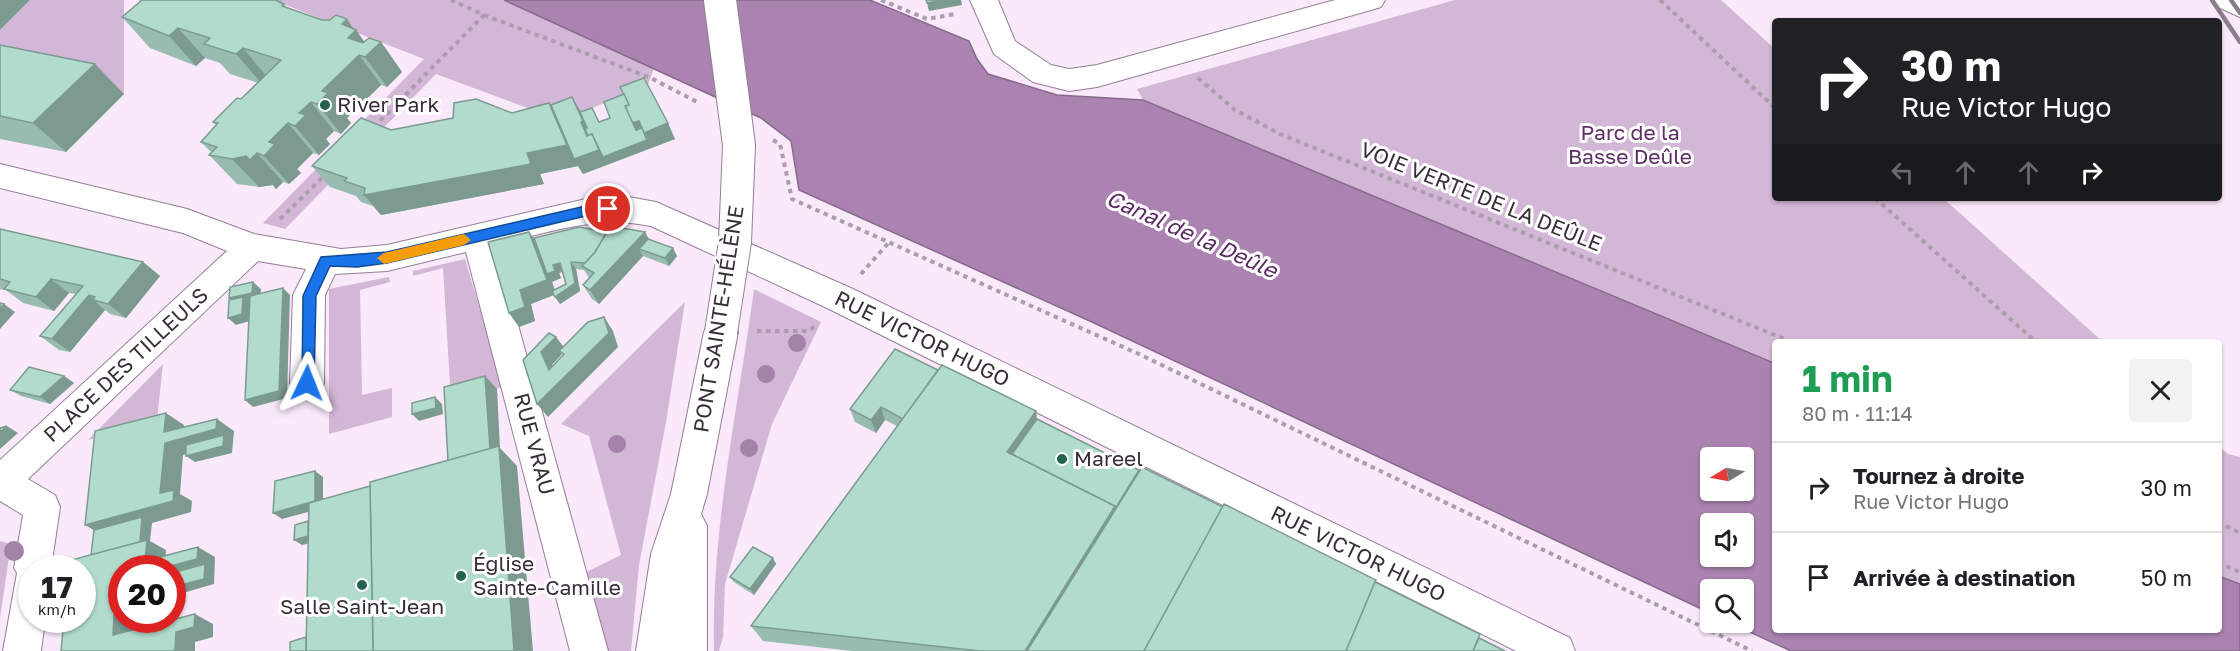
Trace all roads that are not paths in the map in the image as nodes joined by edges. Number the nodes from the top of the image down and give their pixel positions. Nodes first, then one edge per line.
1 (720, 0) edge
2 (1371, 0) edge
3 (2228, 0) edge
4 (986, 5) edge
5 (2240, 7) edge
6 (0, 176) edge
7 (478, 236) junction
8 (252, 247) junction
9 (326, 261) junction
10 (307, 383) dead end
11 (0, 482) edge
12 (689, 494) junction
13 (35, 555) edge
14 (25, 633) edge
15 (22, 651) edge
16 (590, 651) edge
17 (655, 651) edge
18 (688, 651) edge
19 (1556, 651) edge

1 - 12 street, PONT SAINTE-HÉLÈNE, bridge
2 - 4 street
3 - 5 street
6 - 8 street, RUE VICTOR HUGO
7 - 9 street, RUE VICTOR HUGO
7 - 16 street, RUE VRAU
7 - 19 street, RUE VICTOR HUGO
8 - 9 street, RUE VICTOR HUGO
8 - 11 street, PLACE DES TILLEULS
9 - 10 street
11 - 13 street, PLACE DES TILLEULS
12 - 17 street, PONT SAINTE-HÉLÈNE
12 - 18 street, PONT SAINTE-HÉLÈNE
14 - 15 street

